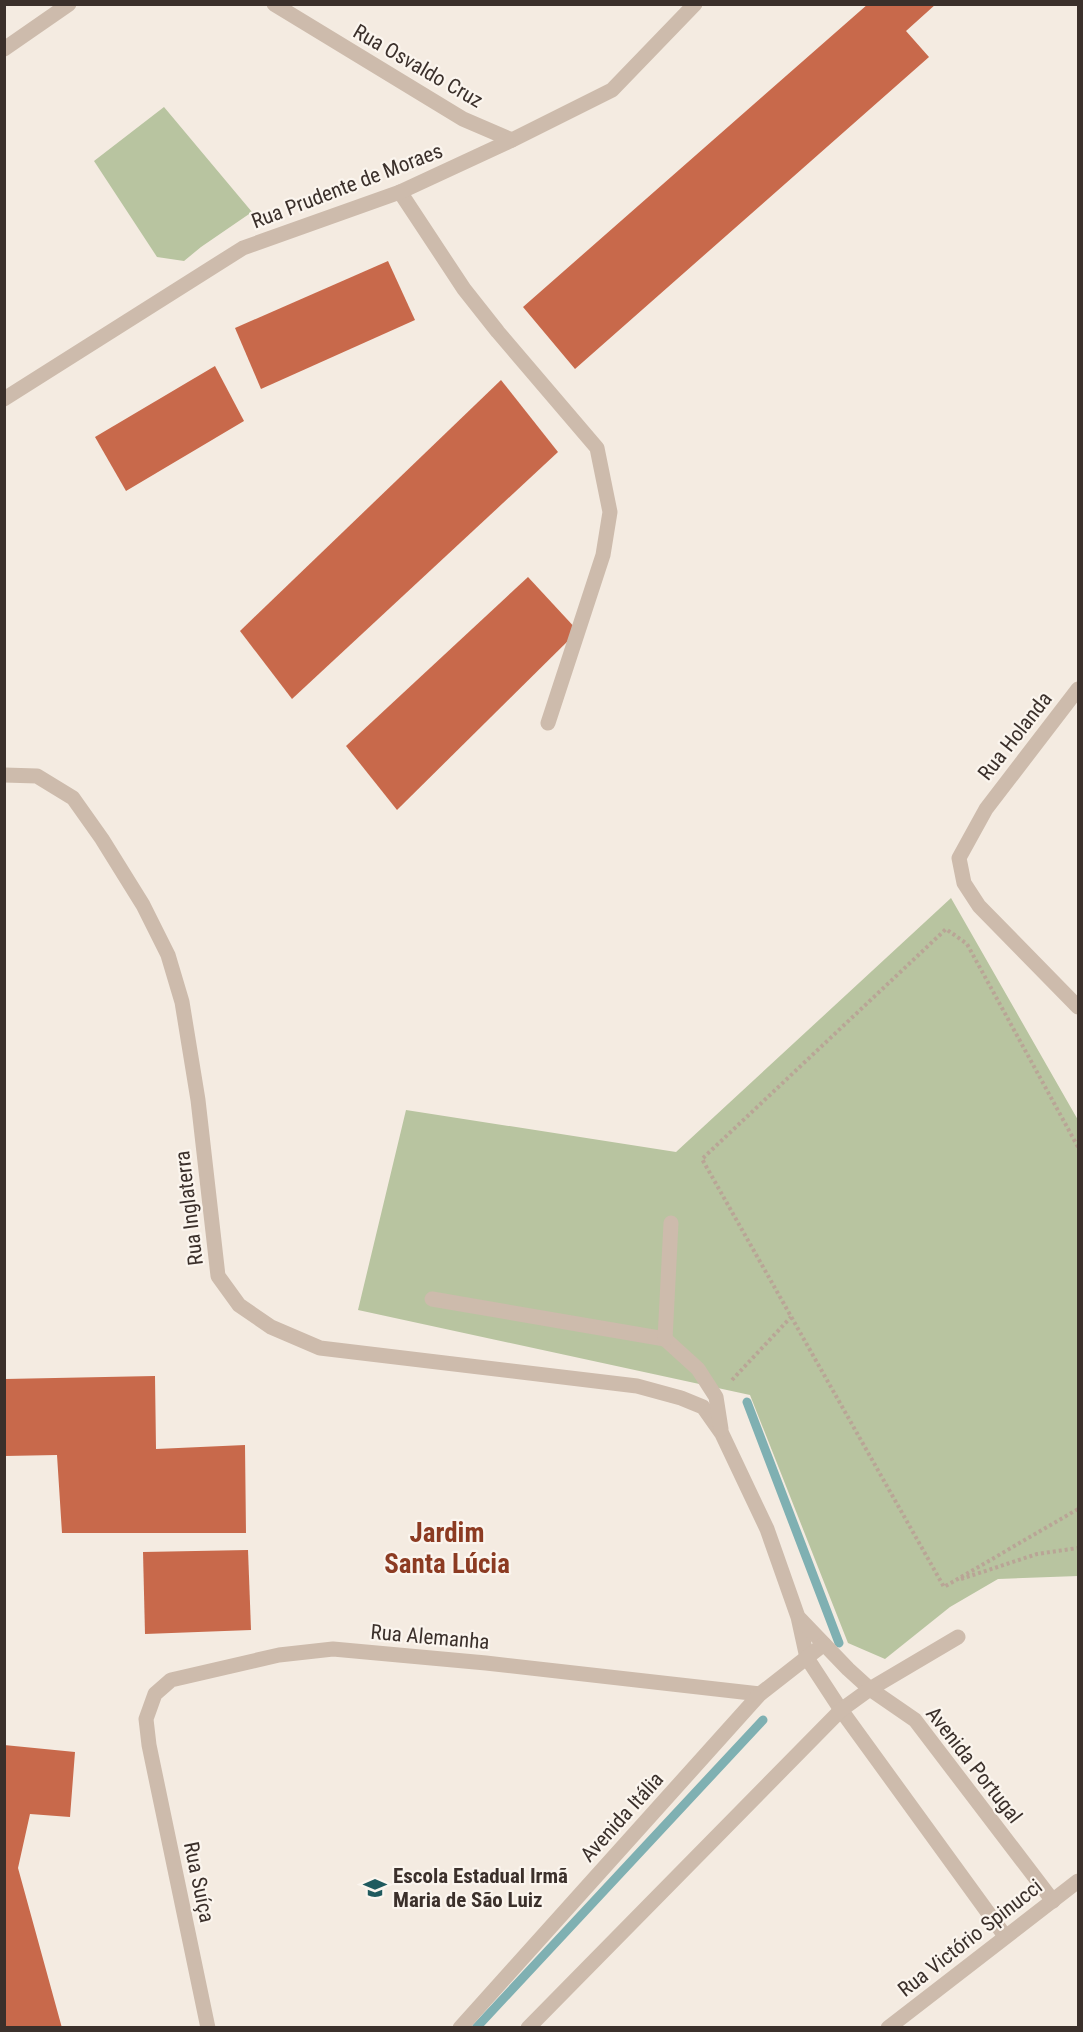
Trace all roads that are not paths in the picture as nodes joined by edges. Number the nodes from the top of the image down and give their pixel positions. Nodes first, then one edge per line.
1 (69, 4) edge
2 (274, 4) edge
3 (695, 4) edge
4 (4, 49) edge
5 (513, 140) junction
6 (400, 192) junction
7 (4, 399) edge
8 (1078, 689) edge
9 (548, 723) dead end
10 (4, 776) edge
11 (1078, 1007) edge
12 (671, 1223) dead end
13 (432, 1299) dead end
14 (665, 1339) junction
15 (722, 1434) junction
16 (798, 1617) junction
17 (958, 1636) dead end
18 (824, 1644) junction
19 (807, 1658) junction
20 (870, 1689) junction
21 (760, 1694) junction
22 (841, 1710) junction
23 (149, 1745) joint
24 (1078, 1881) edge
25 (1053, 1901) junction
26 (1005, 1936) junction
27 (208, 2028) edge
28 (460, 2028) edge
29 (528, 2028) edge
30 (888, 2028) edge

1 - 4 street
2 - 5 street, Rua Osvaldo Cruz
3 - 5 street, Rua Prudente de Moraes
5 - 6 street, Rua Prudente de Moraes
6 - 7 street, Rua Prudente de Moraes
6 - 9 street
8 - 11 street, Rua Holanda
10 - 15 street, Rua Inglaterra
12 - 14 street
13 - 14 street
14 - 15 street
15 - 16 street, Avenida Portugal
16 - 18 street, Avenida Portugal
16 - 19 street, Avenida Portugal
17 - 20 street
18 - 19 street, Avenida Itália
18 - 20 street, Avenida Portugal
19 - 21 street, Avenida Itália
19 - 22 street, Avenida Portugal
20 - 22 street
20 - 25 street, Avenida Portugal
21 - 23 street, Rua Alemanha
21 - 28 street, Avenida Itália
22 - 26 street, Avenida Portugal
22 - 29 street
23 - 27 street, Rua Suíça
24 - 25 street, Rua Victório Spinucci
25 - 26 street, Rua Victório Spinucci
26 - 30 street, Rua Victório Spinucci

